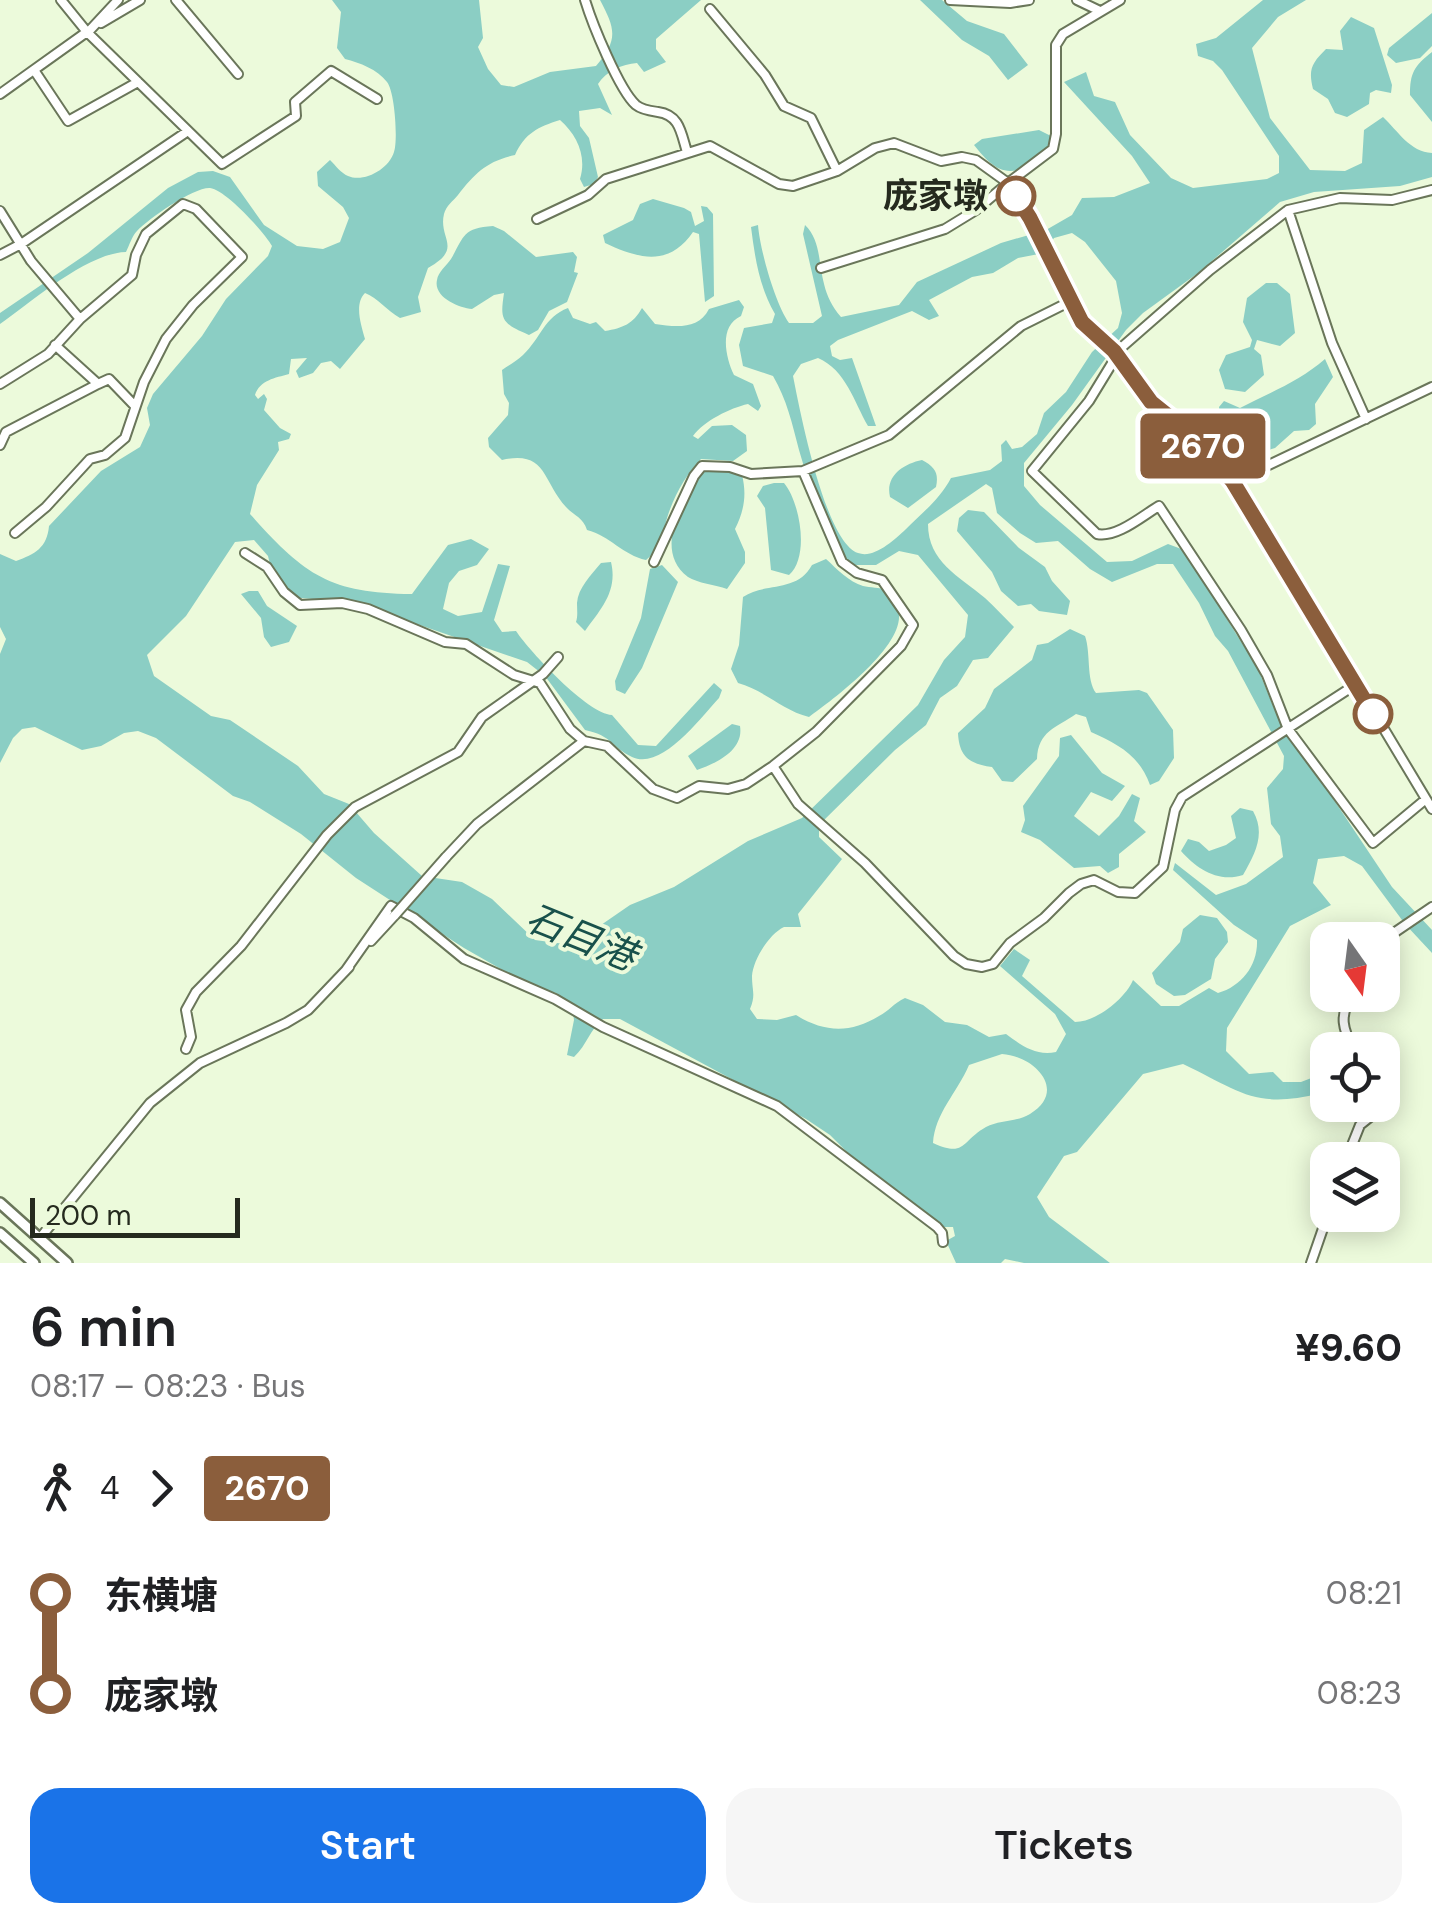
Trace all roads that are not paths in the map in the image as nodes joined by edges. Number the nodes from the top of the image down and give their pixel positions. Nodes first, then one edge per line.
1 (61, 0) edge
2 (118, 0) edge
3 (140, 0) edge
4 (176, 0) edge
5 (585, 0) edge
6 (950, 0) edge
7 (1029, 0) edge
8 (1077, 0) edge
9 (1120, 0) edge
10 (710, 10) dead end
11 (1100, 11) junction
12 (89, 31) junction
13 (34, 70) junction
14 (238, 74) dead end
15 (138, 82) junction
16 (0, 94) edge
17 (377, 98) dead end
18 (188, 131) junction
19 (687, 152) junction
20 (837, 171) junction
21 (1008, 183) junction
22 (1432, 190) edge
23 (1288, 210) junction
24 (0, 211) edge
25 (537, 219) dead end
26 (21, 244) junction
27 (0, 254) edge
28 (821, 268) dead end
29 (1071, 300) junction
30 (80, 319) junction
31 (56, 346) junction
32 (1116, 354) junction
33 (0, 384) edge
34 (98, 384) junction
35 (1432, 387) edge
36 (134, 405) junction
37 (1366, 419) junction
38 (0, 446) edge
39 (803, 471) junction
40 (1233, 482) junction
41 (14, 533) dead end
42 (245, 553) dead end
43 (654, 562) dead end
44 (558, 657) dead end
45 (534, 681) junction
46 (1355, 685) junction
47 (1288, 729) junction
48 (584, 742) junction
49 (773, 766) junction
50 (1426, 799) junction
51 (1432, 809) edge
52 (1432, 906) edge
53 (1400, 929) edge
54 (346, 970) junction
55 (186, 1048) dead end
56 (0, 1203) edge
57 (1322, 1232) edge
58 (0, 1233) edge
59 (40, 1238) junction
60 (943, 1242) dead end
61 (34, 1263) edge
62 (68, 1263) edge
63 (1311, 1263) edge

1 - 12 street
2 - 12 street
3 - 12 street
4 - 14 street
5 - 19 street
6 - 7 street
8 - 11 street
9 - 11 street
10 - 20 street
11 - 21 street
12 - 13 street
12 - 15 street
13 - 15 street
13 - 16 street
15 - 18 street
17 - 18 street
18 - 26 street
19 - 20 street
19 - 25 street
20 - 21 street
21 - 28 street
21 - 29 street
22 - 23 street
23 - 32 street
23 - 37 street
24 - 26 street
26 - 27 street
26 - 30 street
29 - 32 street
29 - 39 street
30 - 31 street
30 - 36 street
31 - 33 street
31 - 34 street
32 - 40 street
32 - 47 street
34 - 36 street
34 - 38 street
35 - 37 street
36 - 41 street
37 - 40 street
39 - 43 street
39 - 49 street
40 - 46 street
42 - 45 street
44 - 45 street
45 - 48 street
45 - 55 street
46 - 47 street
46 - 50 street
47 - 49 street
47 - 50 street
48 - 49 street
48 - 54 street, bridge
50 - 51 street
52 - 53 street
54 - 59 street
54 - 60 street
56 - 59 main road
57 - 63 street
58 - 61 main road
59 - 62 main road

